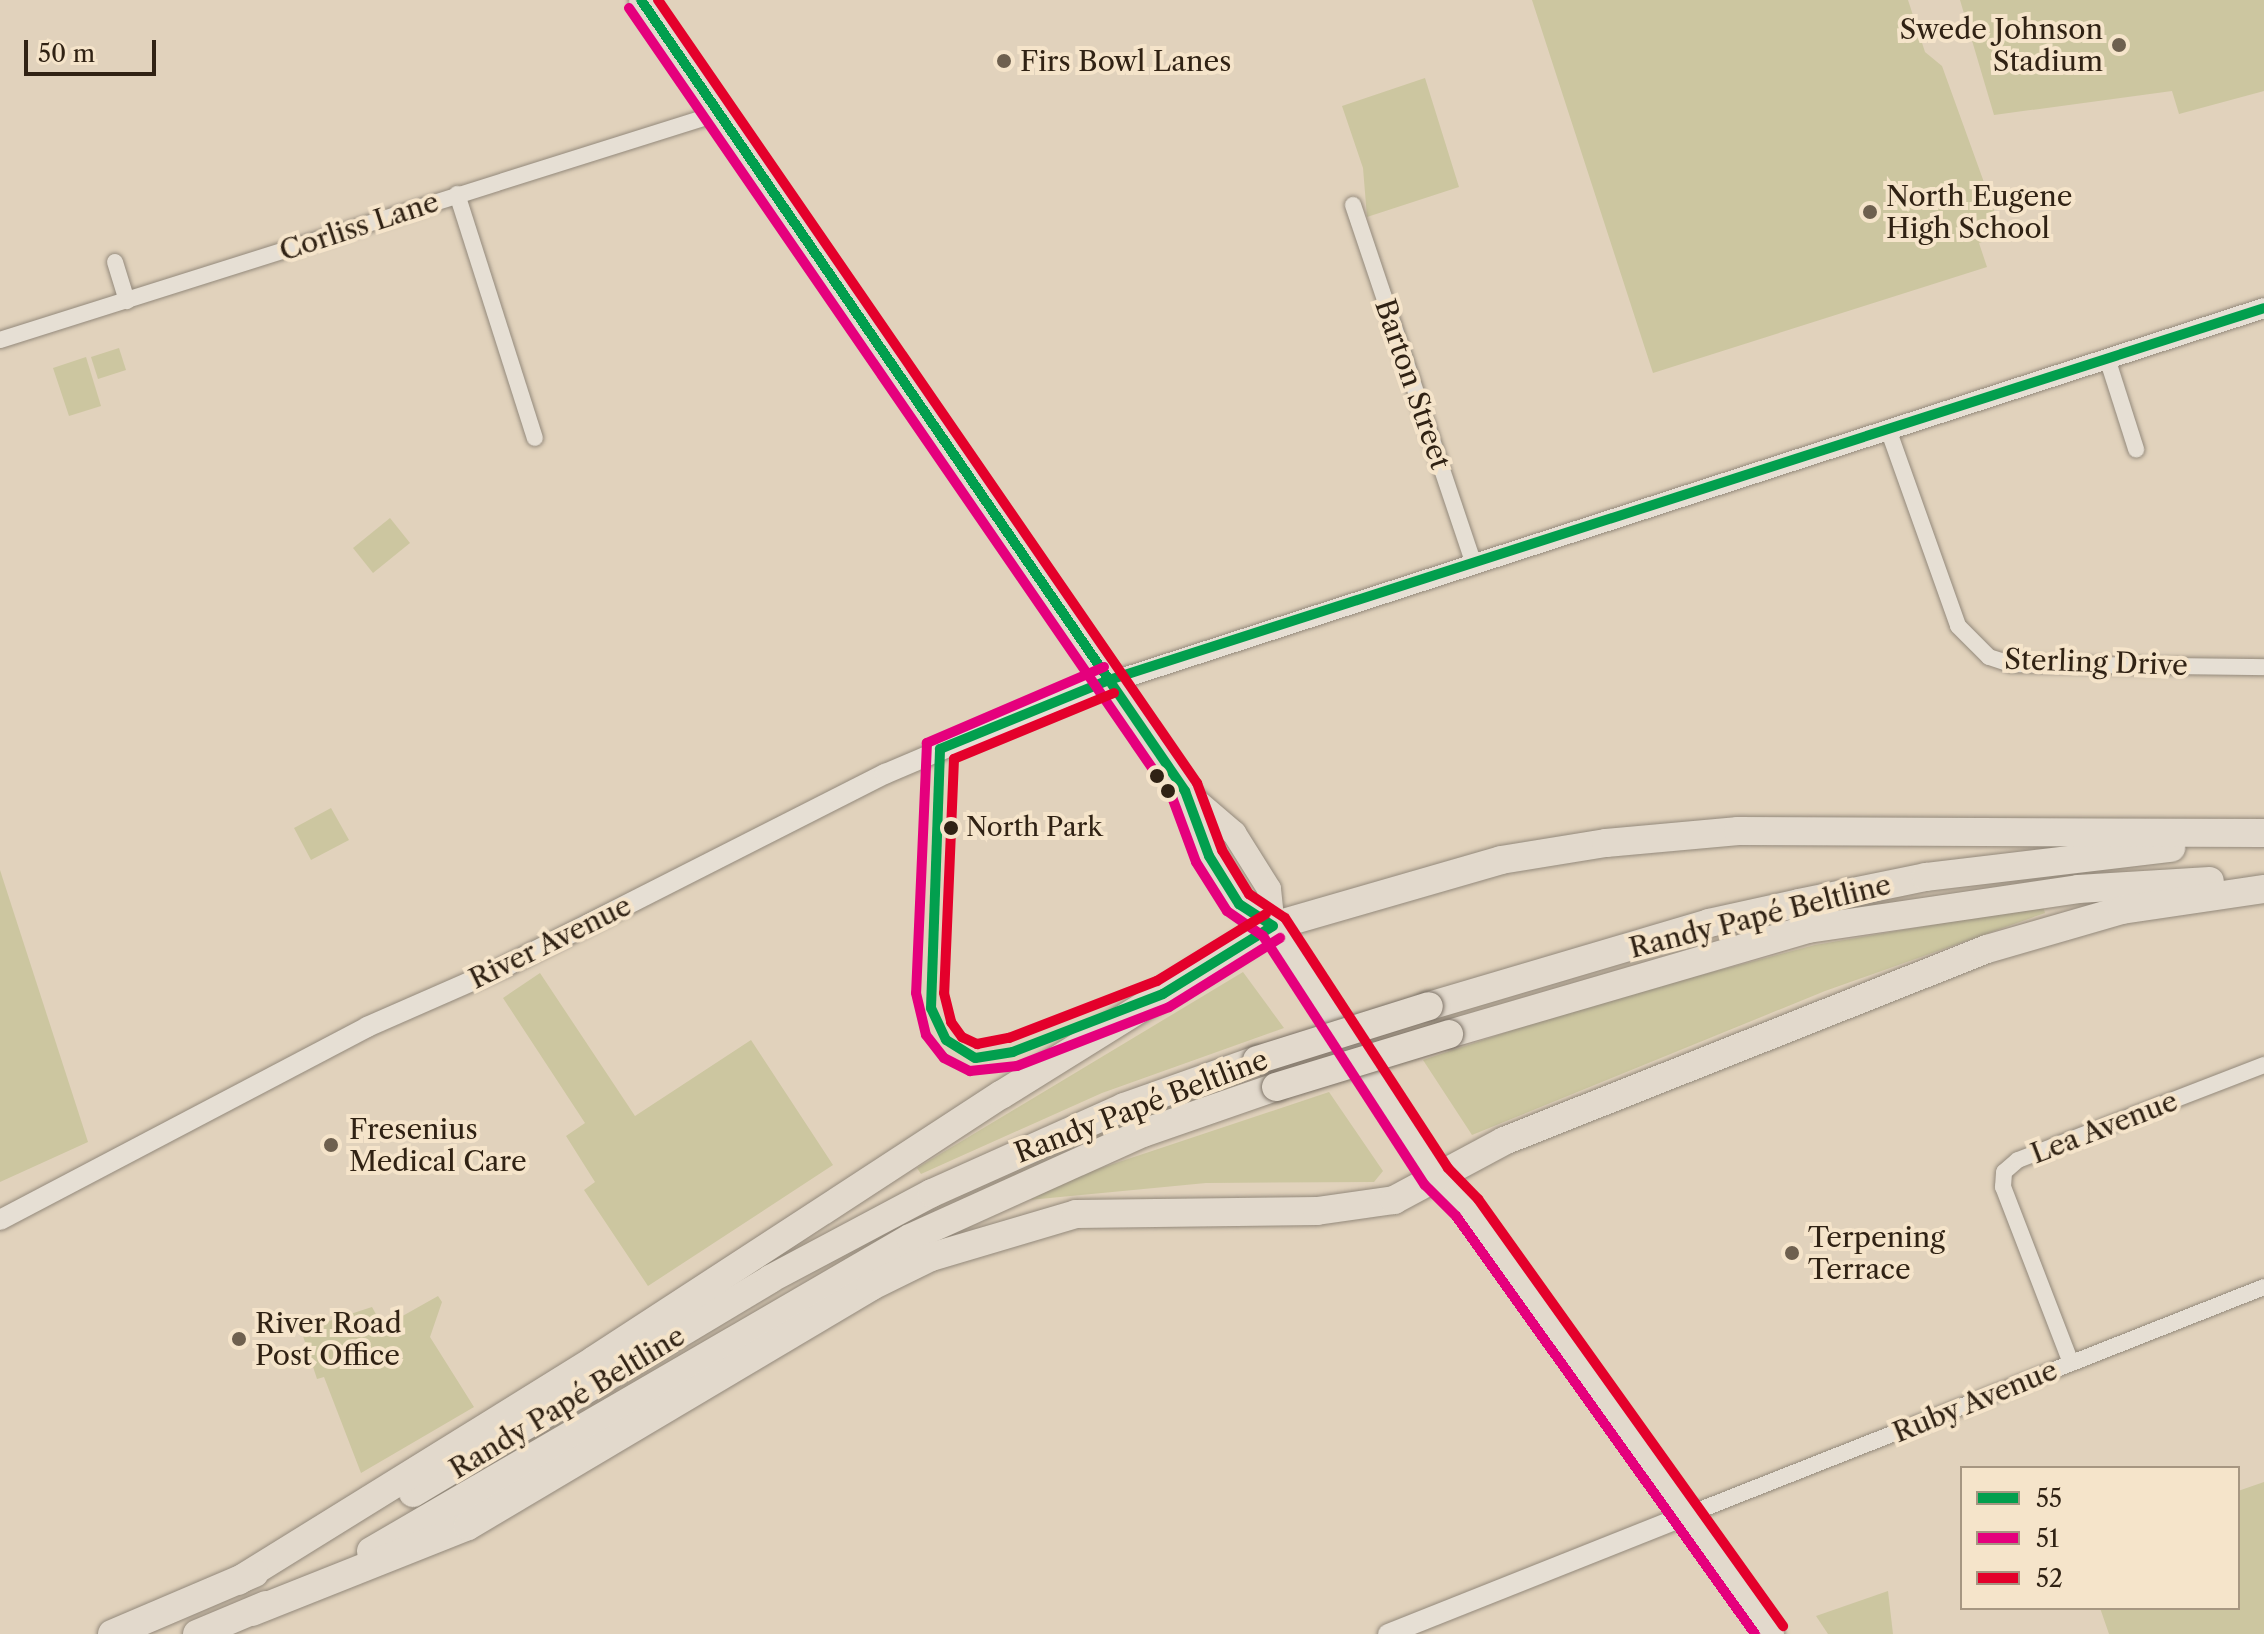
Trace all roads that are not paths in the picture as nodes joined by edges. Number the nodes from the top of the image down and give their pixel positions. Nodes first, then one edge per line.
1 (641, 0) edge
2 (719, 113) junction
3 (457, 194) junction
4 (1353, 205) dead end
5 (115, 262) dead end
6 (127, 301) junction
7 (2264, 308) edge
8 (0, 340) edge
9 (2107, 358) junction
10 (1888, 429) junction
11 (535, 438) dead end
12 (2136, 449) dead end
13 (1474, 564) junction
14 (2264, 667) edge
15 (1109, 680) junction
16 (1185, 791) junction
17 (2264, 833) edge
18 (2264, 841) edge
19 (2264, 877) edge
20 (2264, 889) edge
21 (1273, 926) junction
22 (2264, 1065) edge
23 (1437, 1177) junction
24 (0, 1220) edge
25 (2264, 1287) edge
26 (2071, 1363) junction
27 (1687, 1515) junction
28 (238, 1581) junction
29 (252, 1612) junction
30 (112, 1634) edge
31 (197, 1634) edge
32 (1388, 1634) edge
33 (1772, 1634) edge

1 - 2 main road
2 - 3 street, Corliss Lane
2 - 15 main road
3 - 6 street, Corliss Lane
3 - 11 street
4 - 13 street, Barton Street
5 - 6 street
6 - 8 street, Corliss Lane
7 - 9 street, River Avenue
9 - 10 street, River Avenue
9 - 12 street
10 - 13 street, River Avenue
10 - 14 street, Sterling Drive
13 - 15 street, River Avenue
15 - 16 main road
15 - 24 street, River Avenue
16 - 21 main road
16 - 21 main road
17 - 21 highway
18 - 28 highway, Randy Papé Beltline, bridge
19 - 29 highway, Randy Papé Beltline, bridge
20 - 23 highway
21 - 23 main road
21 - 28 highway
22 - 26 street, Lea Avenue
23 - 27 main road
23 - 29 highway
25 - 26 street, Ruby Avenue
26 - 27 street, Ruby Avenue
27 - 32 street
27 - 33 main road
28 - 30 highway, Randy Papé Beltline
29 - 31 highway, Randy Papé Beltline

